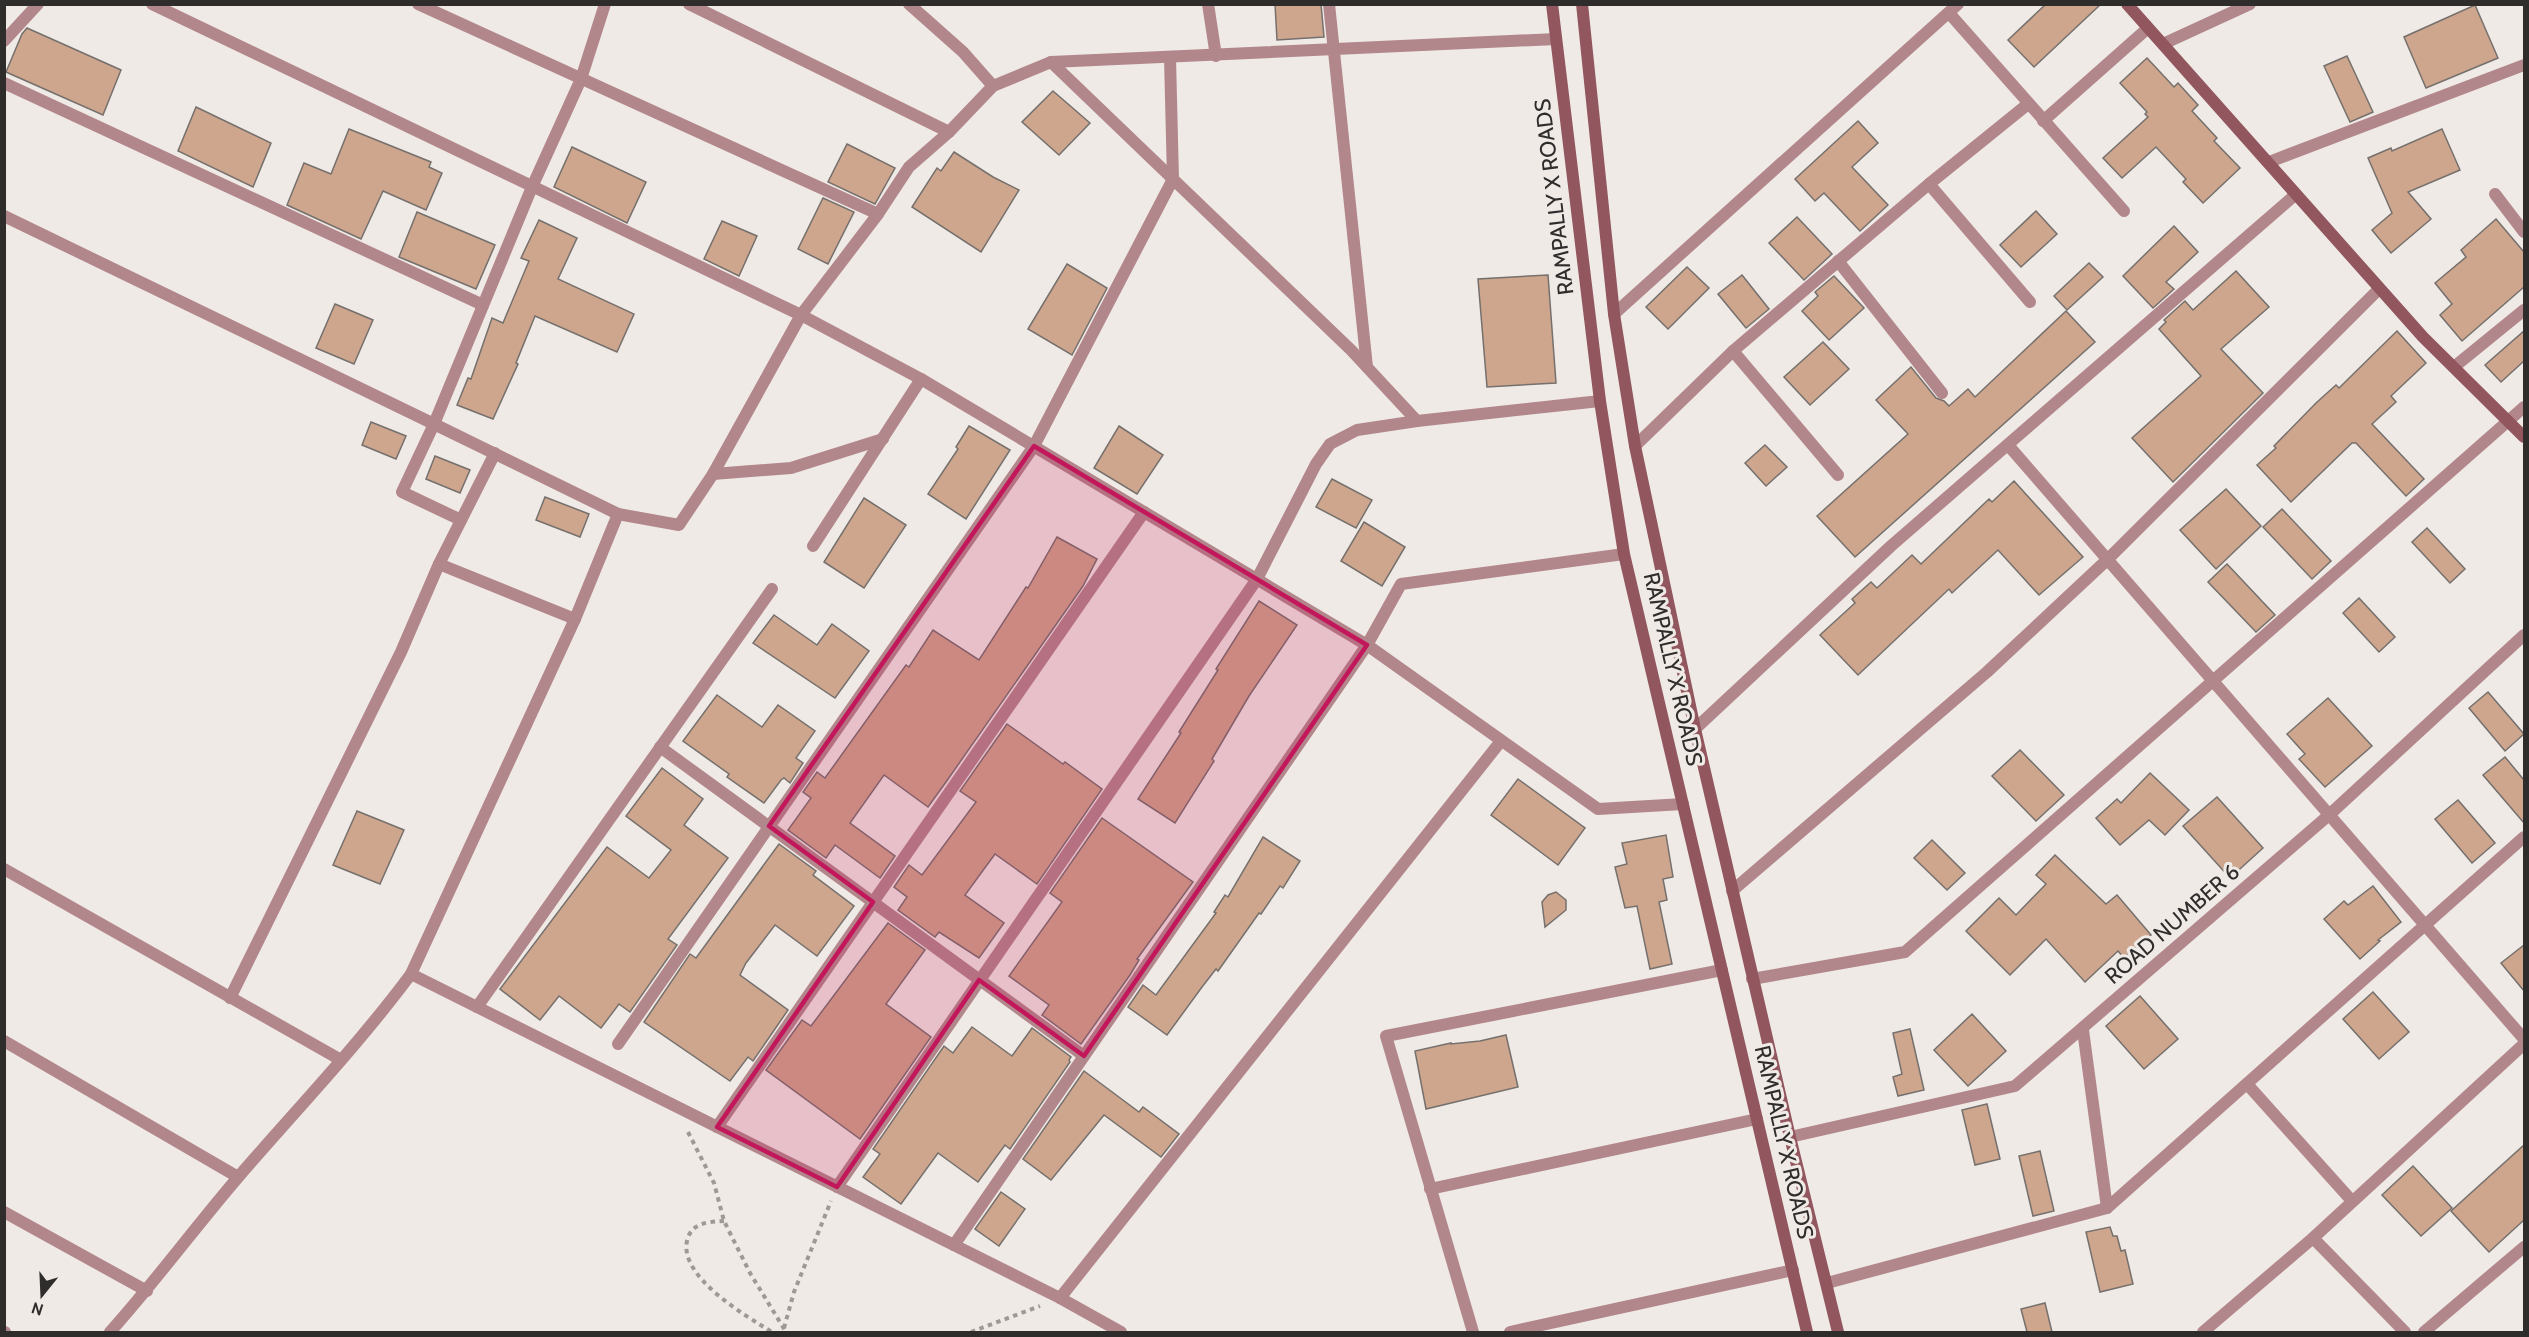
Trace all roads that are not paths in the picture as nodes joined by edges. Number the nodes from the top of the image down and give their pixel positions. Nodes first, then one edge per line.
1 (38, 4) edge
2 (152, 4) edge
3 (418, 4) edge
4 (605, 4) edge
5 (689, 4) edge
6 (909, 4) edge
7 (1208, 4) edge
8 (1329, 4) edge
9 (1552, 4) edge
10 (1582, 4) edge
11 (2127, 4) edge
12 (2250, 4) edge
13 (1953, 9) edge
14 (2148, 28) junction
15 (1556, 39) junction
16 (4, 40) edge
17 (2163, 44) junction
18 (1336, 51) junction
19 (1216, 56) junction
20 (1170, 58) junction
21 (1051, 62) junction
22 (2524, 65) edge
23 (581, 79) junction
24 (4, 83) edge
25 (993, 86) junction
26 (2028, 104) junction
27 (2043, 121) junction
28 (949, 132) junction
29 (2269, 162) junction
30 (1173, 179) junction
31 (1929, 184) junction
32 (532, 187) junction
33 (2295, 195) junction
34 (2495, 195) dead end
35 (2124, 211) dead end
36 (878, 214) junction
37 (4, 216) edge
38 (2524, 232) edge
39 (1838, 261) junction
40 (2379, 289) junction
41 (2030, 302) dead end
42 (483, 306) junction
43 (2524, 310) edge
44 (1614, 314) junction
45 (801, 315) junction
46 (1733, 351) junction
47 (1366, 367) junction
48 (2454, 367) junction
49 (921, 379) junction
50 (1942, 393) dead end
51 (1600, 401) junction
52 (2524, 407) edge
53 (2508, 420) junction
54 (1417, 421) junction
55 (434, 424) junction
56 (2524, 437) edge
57 (882, 439) junction
58 (2008, 445) junction
59 (1034, 446) junction
60 (1635, 446) junction
61 (495, 453) junction
62 (713, 474) junction
63 (1838, 475) dead end
64 (1144, 512) junction
65 (618, 514) junction
66 (461, 520) junction
67 (813, 546) dead end
68 (1624, 554) junction
69 (2108, 559) junction
70 (439, 564) junction
71 (1257, 579) junction
72 (772, 589) dead end
73 (575, 619) junction
74 (2524, 635) edge
75 (1367, 645) junction
76 (2214, 680) junction
77 (1695, 729) junction
78 (1501, 741) junction
79 (660, 747) junction
80 (1683, 804) junction
81 (2329, 815) junction
82 (769, 826) junction
83 (2524, 837) edge
84 (4, 869) edge
85 (1732, 891) junction
86 (873, 902) junction
87 (2426, 925) junction
88 (1722, 970) junction
89 (411, 974) junction
90 (1752, 979) junction
91 (979, 980) junction
92 (230, 998) junction
93 (477, 1007) junction
94 (2083, 1030) junction
95 (2524, 1039) edge
96 (4, 1041) edge
97 (618, 1044) dead end
98 (2524, 1044) edge
99 (1083, 1056) junction
100 (341, 1060) junction
101 (2247, 1084) junction
102 (1757, 1119) junction
103 (717, 1127) junction
104 (1790, 1137) junction
105 (238, 1177) junction
106 (837, 1187) junction
107 (1430, 1189) junction
108 (2352, 1201) junction
109 (2107, 1208) junction
110 (4, 1212) edge
111 (2313, 1238) junction
112 (954, 1245) junction
113 (2524, 1247) edge
114 (1792, 1270) junction
115 (1827, 1283) junction
116 (147, 1291) junction
117 (1060, 1299) junction
118 (110, 1332) edge
119 (1121, 1332) edge
120 (1473, 1332) edge
121 (1510, 1332) edge
122 (1807, 1332) edge
123 (1838, 1332) edge
124 (2203, 1332) edge
125 (2405, 1332) edge
126 (2424, 1332) edge

1 - 16 street
2 - 32 street
3 - 23 street
4 - 23 street
5 - 28 street
6 - 25 street
7 - 19 street
8 - 18 street
9 - 15 main road, RAMPALLY X ROADS
10 - 44 main road
11 - 14 main road
12 - 17 street
13 - 26 street
13 - 44 street
14 - 17 main road
14 - 27 street
15 - 18 street
15 - 51 main road, RAMPALLY X ROADS
17 - 29 main road
18 - 19 street
18 - 47 street
19 - 20 street
20 - 21 street
20 - 30 street
21 - 25 street
21 - 30 street
22 - 29 street
23 - 32 street
23 - 36 street
24 - 42 street
25 - 28 street
26 - 27 street
26 - 31 street
27 - 35 street
28 - 36 street
29 - 33 main road
30 - 47 street
30 - 59 street
31 - 39 street
31 - 41 street
32 - 42 street
32 - 45 street
33 - 40 main road
33 - 58 street
34 - 38 street
36 - 45 street
37 - 55 street
39 - 46 street
39 - 50 street
40 - 48 main road
40 - 69 street
42 - 55 street
43 - 48 street
44 - 60 main road
45 - 49 street
45 - 62 street
46 - 60 street
46 - 63 street
47 - 54 street
48 - 53 main road
49 - 57 street
49 - 59 street
51 - 54 street
51 - 68 main road, RAMPALLY X ROADS
52 - 53 street
53 - 56 main road
53 - 76 street
54 - 71 street
55 - 61 street
55 - 66 street
57 - 62 street
57 - 67 street
58 - 69 street
58 - 77 street
59 - 64 street
59 - 82 street
60 - 77 main road
61 - 65 street
61 - 66 street
62 - 65 street
64 - 71 street
64 - 86 street
65 - 73 street
66 - 70 street
68 - 75 street
68 - 80 main road, RAMPALLY X ROADS
69 - 76 street
69 - 85 street
70 - 73 street
70 - 92 street
71 - 75 street
71 - 91 street
72 - 79 street
73 - 89 street
74 - 81 street, ROAD NUMBER 6
75 - 78 street
75 - 99 street
76 - 81 street
76 - 90 street
77 - 85 main road
78 - 80 street
78 - 117 street
79 - 82 street
79 - 93 street
80 - 88 main road, RAMPALLY X ROADS
81 - 87 street
81 - 94 street, ROAD NUMBER 6
82 - 86 street
82 - 97 street
83 - 87 street
84 - 92 street
85 - 90 main road
86 - 91 street
86 - 103 street
87 - 95 street
87 - 101 street
88 - 102 main road, RAMPALLY X ROADS
88 - 107 street
89 - 93 street
89 - 100 street
90 - 104 main road
91 - 99 street
91 - 106 street
92 - 100 street
93 - 103 street
94 - 104 street, ROAD NUMBER 6
94 - 109 street
96 - 105 street
98 - 108 street
99 - 112 street
100 - 105 street
101 - 108 street
101 - 109 street
102 - 107 street
102 - 114 main road, RAMPALLY X ROADS
103 - 106 street
104 - 115 main road
105 - 116 street
106 - 112 street
107 - 120 street
108 - 111 street
109 - 115 street
110 - 116 street
111 - 124 street
111 - 125 street
112 - 117 street
113 - 126 street
114 - 121 street
114 - 122 main road, RAMPALLY X ROADS
115 - 123 main road
116 - 118 street
117 - 119 street

